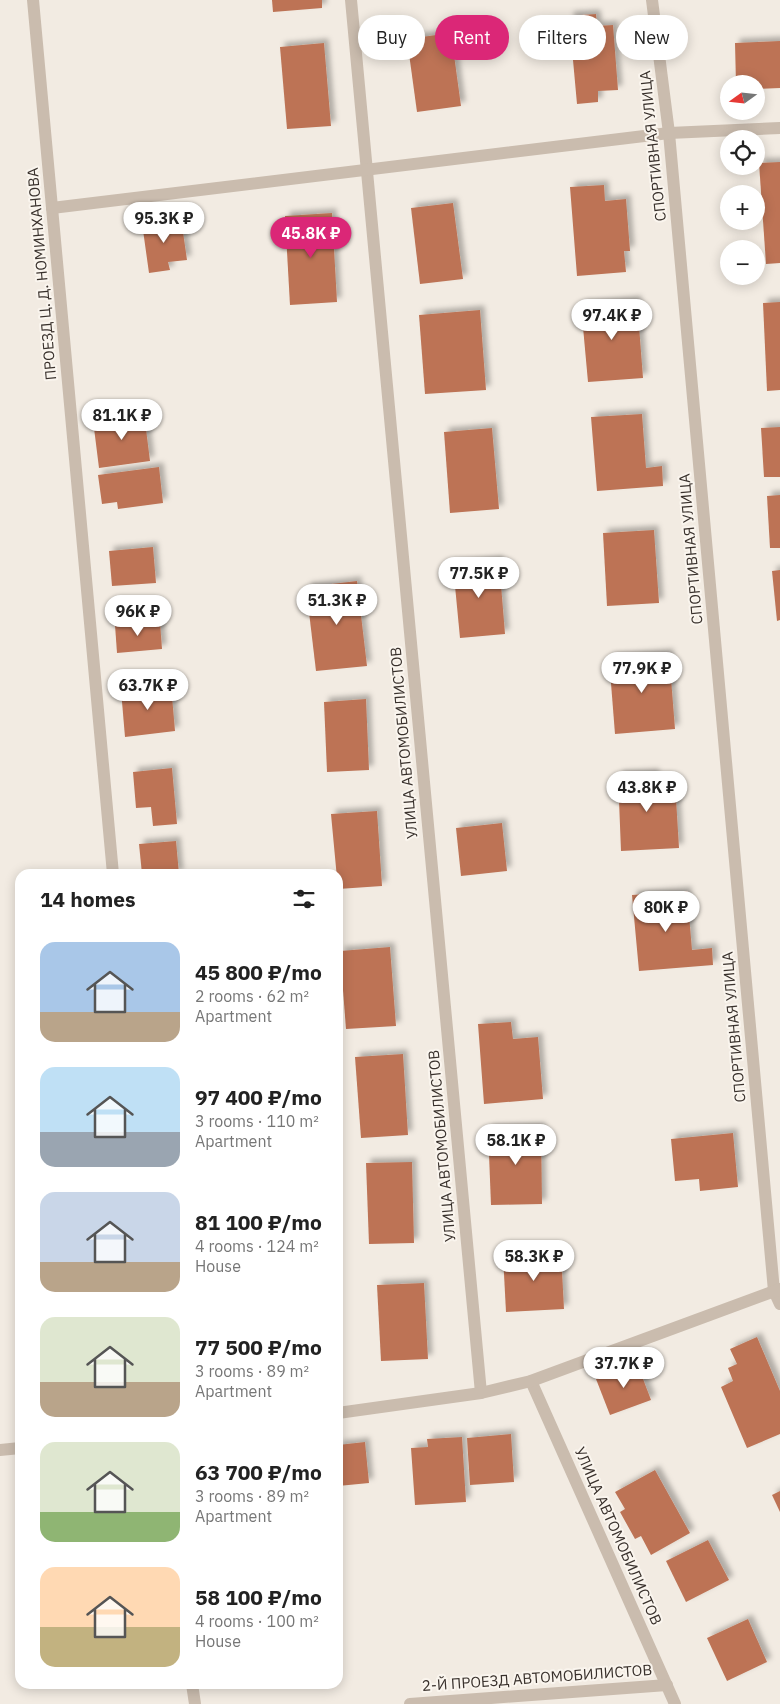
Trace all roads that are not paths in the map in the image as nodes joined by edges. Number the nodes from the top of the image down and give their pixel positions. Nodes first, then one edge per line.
1 (33, 0) edge
2 (351, 0) edge
3 (652, 0) edge
4 (780, 128) edge
5 (669, 133) junction
6 (367, 171) junction
7 (52, 208) junction
8 (113, 869) edge
9 (777, 1290) edge
10 (780, 1304) edge
11 (531, 1381) junction
12 (481, 1393) junction
13 (343, 1412) edge
14 (15, 1448) edge
15 (0, 1450) edge
16 (667, 1685) junction
17 (193, 1689) edge
18 (195, 1704) edge
19 (410, 1704) edge
20 (675, 1704) edge

1 - 7 street, ПРОЕЗД Ц. Д. НОМИНХАНОВА
2 - 6 street, УЛИЦА АВТОМОБИЛИСТОВ
3 - 5 street, СПОРТИВНАЯ УЛИЦА
4 - 5 street
5 - 6 street
5 - 9 street, СПОРТИВНАЯ УЛИЦА
6 - 7 street
6 - 12 street, УЛИЦА АВТОМОБИЛИСТОВ
7 - 8 street, ПРОЕЗД Ц. Д. НОМИНХАНОВА
9 - 10 street, СПОРТИВНАЯ УЛИЦА
9 - 11 street
11 - 12 street
11 - 16 street, УЛИЦА АВТОМОБИЛИСТОВ
12 - 13 street
14 - 15 street
16 - 19 street, 2-Й ПРОЕЗД АВТОМОБИЛИСТОВ
16 - 20 street, УЛИЦА АВТОМОБИЛИСТОВ
17 - 18 street

